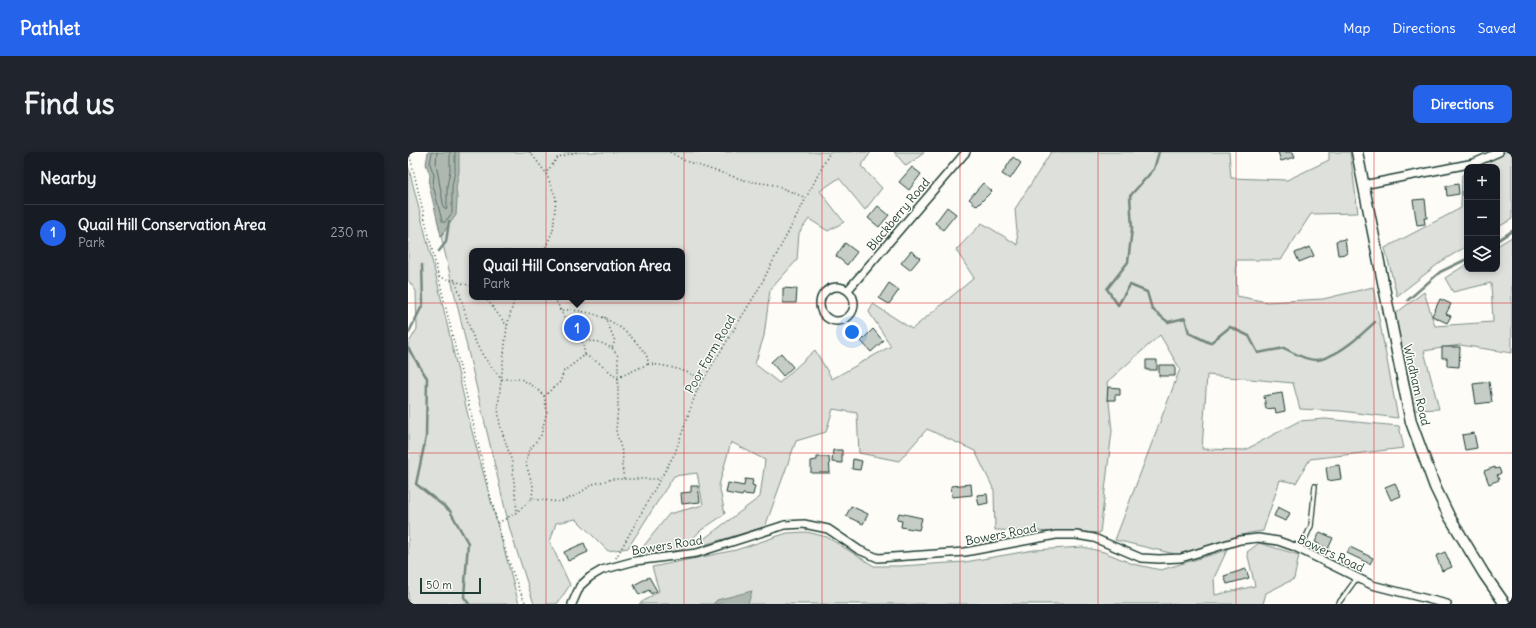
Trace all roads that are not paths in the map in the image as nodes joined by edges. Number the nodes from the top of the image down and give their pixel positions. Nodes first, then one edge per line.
1 (966, 152) edge
2 (1357, 152) edge
3 (1499, 152) edge
4 (1363, 185) junction
5 (848, 290) junction
6 (1315, 486) dead end
7 (1300, 550) junction
8 (1357, 578) junction
9 (572, 604) edge
10 (1338, 604) edge
11 (1447, 604) edge
12 (1505, 604) edge

1 - 5 street, Blackberry Road
2 - 4 street, Windham Road
3 - 4 street
4 - 12 street, Windham Road
5 - 5 street
6 - 7 lane
7 - 8 street, Bowers Road
7 - 9 street, Bowers Road
8 - 10 lane
8 - 11 street, Bowers Road

